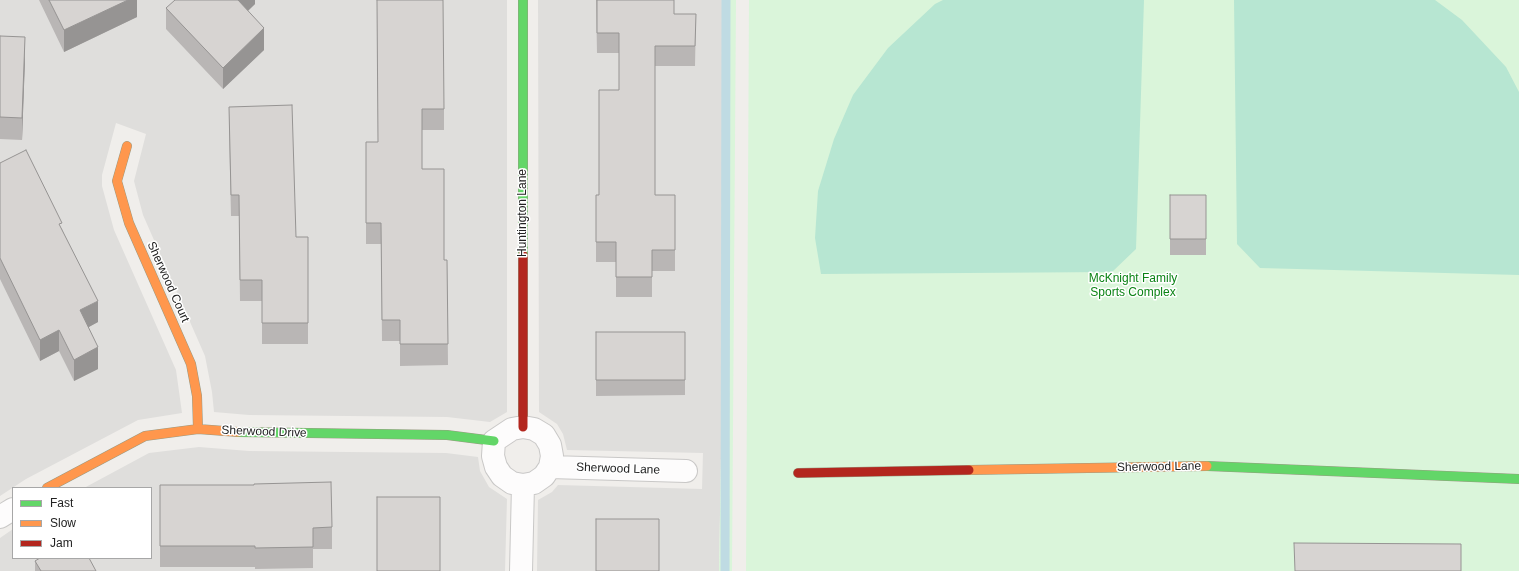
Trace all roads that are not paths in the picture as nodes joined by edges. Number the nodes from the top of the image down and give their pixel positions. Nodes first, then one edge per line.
1 (523, 0) edge
2 (127, 146) dead end
3 (523, 427) junction
4 (198, 429) junction
5 (494, 441) junction
6 (550, 467) junction
7 (686, 471) dead end
8 (798, 473) dead end
9 (1519, 479) edge
10 (523, 485) junction
11 (49, 487) edge
12 (12, 510) edge
13 (0, 517) edge
14 (521, 571) edge

1 - 3 street, Huntington Lane
2 - 4 street, Sherwood Court
3 - 5 street
3 - 6 street
4 - 5 street, Sherwood Drive
4 - 11 street, Sherwood Drive
5 - 10 street
6 - 7 street, Sherwood Lane
6 - 10 street
8 - 9 street, Sherwood Lane
10 - 14 street
12 - 13 street

